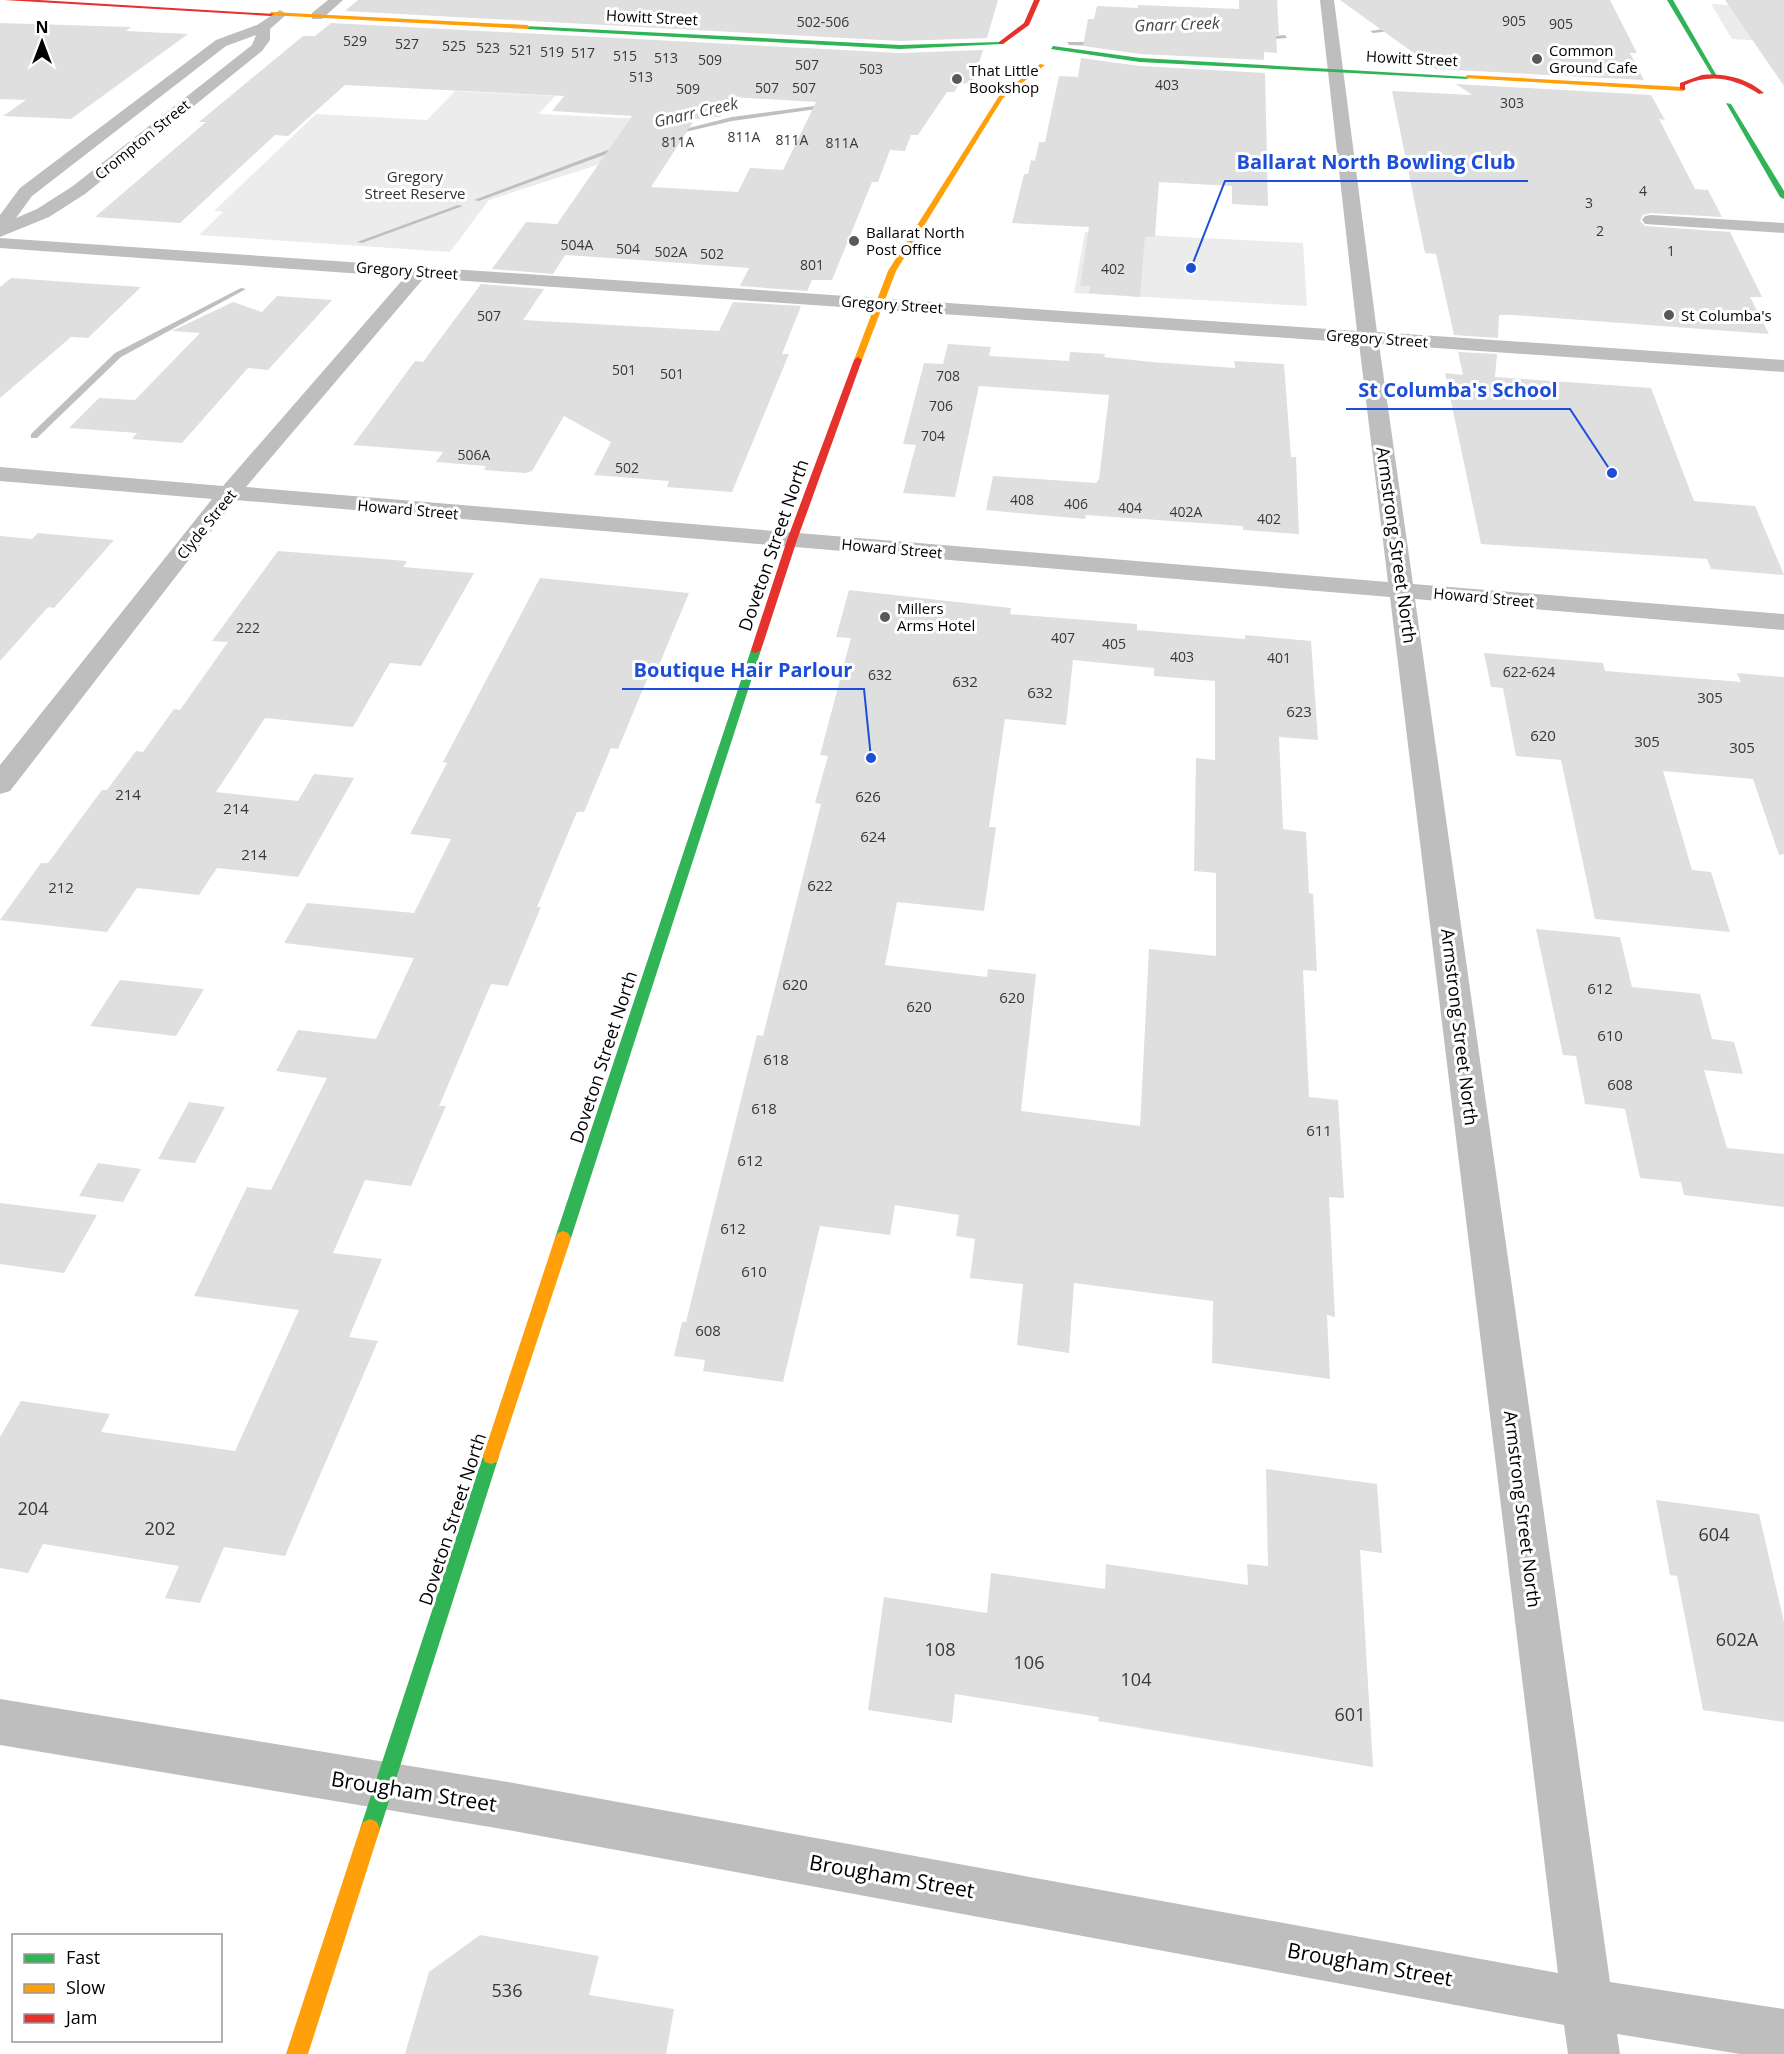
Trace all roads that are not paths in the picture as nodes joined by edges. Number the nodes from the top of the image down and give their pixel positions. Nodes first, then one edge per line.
1 (6, 0) edge
2 (336, 0) edge
3 (1037, 0) edge
4 (1327, 0) edge
5 (1670, 0) edge
6 (70, 2) edge
7 (280, 14) junction
8 (317, 16) junction
9 (1033, 16) junction
10 (263, 27) junction
11 (1026, 41) dead end
12 (1046, 42) junction
13 (1000, 43) junction
14 (900, 46) junction
15 (1140, 60) junction
16 (1044, 65) junction
17 (1016, 66) dead end
18 (1336, 70) junction
19 (1716, 77) junction
20 (1002, 81) dead end
21 (1001, 97) junction
22 (1713, 102) dead end
23 (1739, 104) junction
24 (1784, 197) edge
25 (1651, 220) dead end
26 (1784, 228) edge
27 (0, 232) edge
28 (0, 243) edge
29 (420, 271) junction
30 (879, 303) junction
31 (1368, 338) junction
32 (1784, 366) edge
33 (0, 474) edge
34 (228, 494) junction
35 (792, 540) junction
36 (1403, 591) junction
37 (1784, 622) edge
38 (0, 784) edge
39 (0, 1722) edge
40 (383, 1785) junction
41 (1587, 2004) junction
42 (1784, 2036) edge
43 (297, 2054) edge
44 (1594, 2054) edge

1 - 6 main road, Howitt Street
2 - 8 street
3 - 9 main road
4 - 18 street, Armstrong Street North
5 - 19 main road
6 - 7 main road, Howitt Street
7 - 8 main road, Howitt Street
7 - 10 street, Crompton Street
8 - 14 main road, Howitt Street
9 - 12 main road
9 - 13 main road
10 - 27 street, Crompton Street
10 - 27 street, Crompton Street
11 - 13 main road, Howitt Street
12 - 15 main road, Howitt Street
12 - 16 main road
13 - 14 main road, Howitt Street
13 - 14 main road, Howitt Street
15 - 16 main road, Howitt Street
15 - 18 main road, Howitt Street
16 - 17 main road, Howitt Street
16 - 21 main road, Doveton Street North
18 - 19 main road, Howitt Street
18 - 31 street, Armstrong Street North
19 - 23 main road
20 - 21 main road, Doveton Street North
21 - 30 main road, Doveton Street North
22 - 23 main road
23 - 24 main road
25 - 26 street
28 - 29 street, Gregory Street
29 - 30 street, Gregory Street
29 - 34 street, Clyde Street
30 - 31 street, Gregory Street
30 - 35 main road, Doveton Street North
31 - 32 street, Gregory Street
31 - 36 street, Armstrong Street North
33 - 34 street, Howard Street
34 - 35 street, Howard Street
34 - 38 street, Clyde Street
35 - 36 street, Howard Street
35 - 40 main road, Doveton Street North
36 - 37 street, Howard Street
36 - 41 street, Armstrong Street North
39 - 40 street, Brougham Street
40 - 41 street, Brougham Street
40 - 43 main road, Doveton Street North
41 - 42 street, Brougham Street
41 - 44 street, Armstrong Street North

